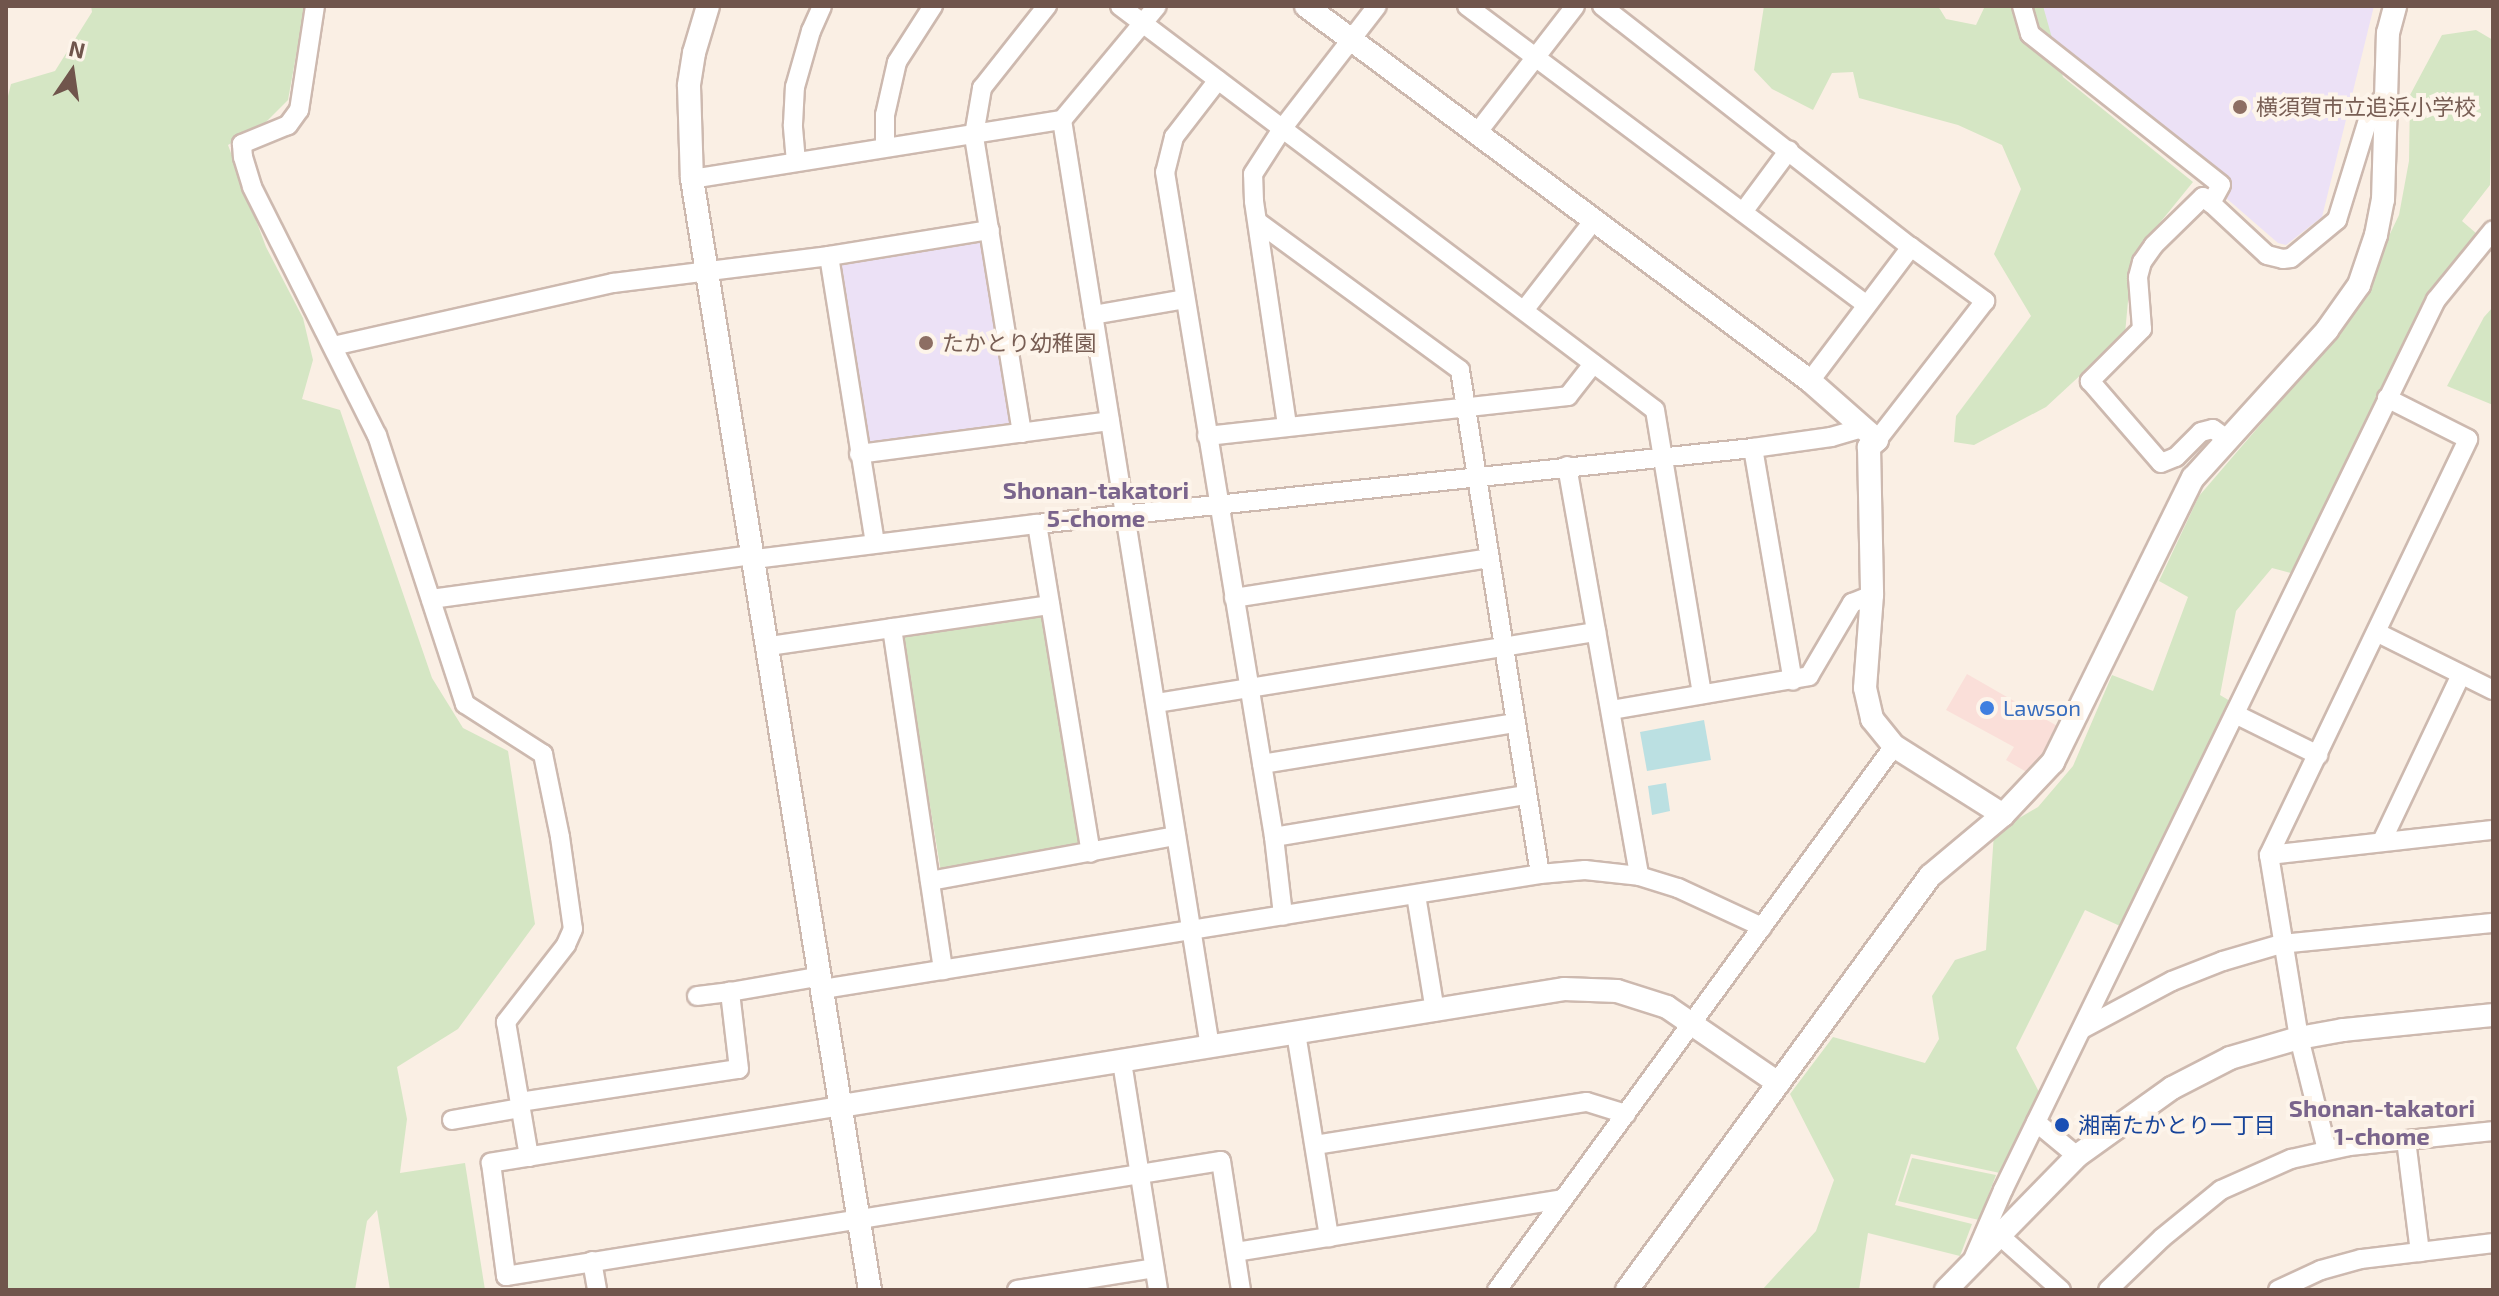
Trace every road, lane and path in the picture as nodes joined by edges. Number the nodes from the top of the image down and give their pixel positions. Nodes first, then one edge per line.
1 (315, 6) edge
2 (708, 6) edge
3 (822, 6) edge
4 (933, 6) edge
5 (1047, 6) edge
6 (1120, 6) edge
7 (1157, 6) edge
8 (1306, 6) edge
9 (1377, 6) edge
10 (1467, 6) edge
11 (1575, 6) edge
12 (1602, 6) edge
13 (2022, 6) edge
14 (2395, 6) edge
15 (1144, 24) junction
16 (1351, 40) junction
17 (1537, 57) junction
18 (1218, 80) junction
19 (2385, 95) junction
20 (1062, 120) junction
21 (1282, 129) junction
22 (1477, 133) junction
23 (974, 135) junction
24 (885, 147) junction
25 (1789, 150) junction
26 (796, 162) junction
27 (692, 179) junction
28 (2211, 203) junction
29 (1743, 212) junction
30 (1594, 220) junction
31 (1258, 222) junction
32 (990, 230) junction
33 (2493, 230) edge
34 (1911, 247) junction
35 (829, 256) junction
36 (708, 271) junction
37 (1185, 299) junction
38 (1866, 304) junction
39 (1525, 309) junction
40 (1093, 315) junction
41 (333, 346) junction
42 (1593, 364) junction
43 (1810, 381) junction
44 (2387, 398) junction
45 (1464, 406) junction
46 (1110, 421) junction
47 (1287, 425) junction
48 (1022, 433) junction
49 (1870, 434) junction
50 (1207, 436) junction
51 (2228, 440) junction
52 (1753, 448) junction
53 (859, 454) junction
54 (1661, 456) junction
55 (1567, 466) junction
56 (1475, 477) junction
57 (1217, 504) junction
58 (1126, 515) junction
59 (1037, 524) junction
60 (875, 542) junction
61 (754, 557) junction
62 (1488, 558) junction
63 (1872, 595) junction
64 (1234, 598) junction
65 (431, 599) junction
66 (1050, 605) junction
67 (892, 628) junction
68 (1596, 632) junction
69 (2378, 633) junction
70 (769, 646) junction
71 (1504, 647) junction
72 (2461, 675) junction
73 (1793, 681) junction
74 (1247, 688) junction
75 (2493, 690) edge
76 (1702, 694) junction
77 (1157, 703) junction
78 (1611, 710) junction
79 (2235, 714) junction
80 (1516, 723) junction
81 (1894, 746) junction
82 (2318, 755) junction
83 (1262, 764) junction
84 (1525, 795) junction
85 (2003, 815) junction
86 (2493, 830) edge
87 (1176, 836) junction
88 (1274, 837) junction
89 (2382, 841) junction
90 (1091, 853) junction
91 (2269, 855) junction
92 (1540, 874) junction
93 (1639, 876) junction
94 (930, 881) junction
95 (1416, 895) junction
96 (1283, 915) junction
97 (2493, 923) edge
98 (1762, 927) junction
99 (1194, 929) junction
100 (2281, 944) junction
101 (943, 970) junction
102 (823, 983) junction
103 (730, 992) junction
104 (697, 996) dead end
105 (1435, 1011) junction
106 (2493, 1015) edge
107 (1694, 1024) junction
108 (2082, 1029) junction
109 (1296, 1033) junction
110 (2299, 1038) junction
111 (1210, 1047) junction
112 (1122, 1062) junction
113 (1778, 1083) junction
114 (520, 1105) junction
115 (841, 1106) junction
116 (1626, 1114) junction
117 (452, 1120) dead end
118 (2036, 1122) junction
119 (2493, 1131) edge
120 (2406, 1140) junction
121 (1315, 1145) junction
122 (2327, 1150) junction
123 (2077, 1156) junction
124 (529, 1157) junction
125 (1139, 1173) junction
126 (1563, 1199) junction
127 (860, 1217) junction
128 (1999, 1235) junction
129 (1329, 1237) junction
130 (2493, 1243) edge
131 (1236, 1252) junction
132 (2420, 1252) junction
133 (592, 1261) junction
134 (1972, 1263) junction
135 (1154, 1268) junction
136 (1058, 1287) edge
137 (597, 1290) edge
138 (870, 1290) edge
139 (1017, 1290) edge
140 (1158, 1290) edge
141 (1241, 1290) edge
142 (1497, 1290) edge
143 (1627, 1290) edge
144 (1946, 1290) edge
145 (2061, 1290) edge
146 (2108, 1290) edge
147 (2278, 1290) edge

1 - 41 street
2 - 27 street
3 - 26 street
4 - 24 street
5 - 23 street
6 - 15 street
7 - 15 street
8 - 16 street
9 - 16 street
10 - 17 street
11 - 17 street
12 - 25 street
13 - 28 street
14 - 19 street
15 - 18 street
15 - 20 street
16 - 21 street
16 - 22 street
17 - 22 street
17 - 29 street
18 - 21 street
18 - 37 street
19 - 28 street
19 - 51 street
20 - 23 street
20 - 40 street
21 - 31 street
21 - 39 street
22 - 30 street
23 - 24 street
23 - 32 street
24 - 26 street
25 - 29 street
25 - 34 street
26 - 27 street
27 - 36 street
28 - 51 street
29 - 38 street
30 - 39 street
30 - 43 street
31 - 45 street
31 - 47 street
32 - 35 street
32 - 48 street
33 - 44 street
34 - 38 street
34 - 49 street
35 - 36 street
35 - 53 street
36 - 41 street
36 - 61 street
37 - 40 street
37 - 50 street
38 - 43 street
39 - 42 street
40 - 46 street
41 - 65 street
42 - 45 street
42 - 54 street
43 - 49 street
44 - 69 street
44 - 79 street
45 - 47 street
45 - 56 street
46 - 48 street
46 - 58 street
47 - 50 street
48 - 53 street
49 - 52 street
49 - 63 street
50 - 57 street
51 - 85 street
52 - 54 street
52 - 73 street
53 - 60 street
54 - 55 street
54 - 76 street
55 - 56 street
55 - 68 street
56 - 57 street
56 - 62 street
57 - 58 street
57 - 64 street
58 - 59 street
58 - 77 street
59 - 60 street
59 - 66 street
60 - 61 street
61 - 65 street
61 - 70 street
62 - 64 street
62 - 71 street
63 - 73 street
63 - 81 street
64 - 74 street
65 - 114 street
66 - 67 street
66 - 90 street
67 - 70 street
67 - 94 street
68 - 71 street
68 - 78 street
69 - 72 street
69 - 82 street
70 - 102 street
71 - 74 street
71 - 80 street
72 - 75 street
72 - 89 street
73 - 76 street
74 - 77 street
74 - 83 street
76 - 78 street
77 - 87 street
78 - 93 street
79 - 82 street
79 - 108 street
80 - 83 street
80 - 84 street
81 - 85 street
81 - 98 street
82 - 91 street
83 - 88 street
84 - 88 street
84 - 92 street
85 - 113 street
86 - 89 street
87 - 90 street
87 - 99 street
88 - 96 street
89 - 91 street
90 - 94 street
91 - 100 street
92 - 93 street
92 - 95 street
93 - 98 street
94 - 101 street
95 - 96 street
95 - 105 street
96 - 99 street
97 - 100 street
98 - 107 street
99 - 101 street
99 - 111 street
100 - 108 street
100 - 110 street
101 - 102 street
102 - 103 street
102 - 115 street
103 - 104 street
103 - 114 street
105 - 107 street
105 - 109 street
106 - 110 street
107 - 113 street
107 - 116 street
108 - 118 street
109 - 111 street
109 - 121 street
110 - 122 street
110 - 123 street
111 - 112 street
112 - 115 street
112 - 125 street
113 - 143 street
114 - 117 street
114 - 124 street
115 - 124 street
115 - 127 street
116 - 121 street
116 - 126 street
118 - 123 street
118 - 134 street
119 - 120 street
120 - 122 street
120 - 132 street
121 - 129 street
122 - 146 street
123 - 128 street
124 - 133 street
125 - 127 street
125 - 131 street
125 - 135 street
126 - 129 street
126 - 142 street
127 - 133 street
127 - 138 street
128 - 134 street
128 - 145 street
129 - 131 street
130 - 132 street
131 - 141 street
132 - 147 street
133 - 137 street
134 - 144 street
135 - 136 street
135 - 140 street
136 - 139 street

